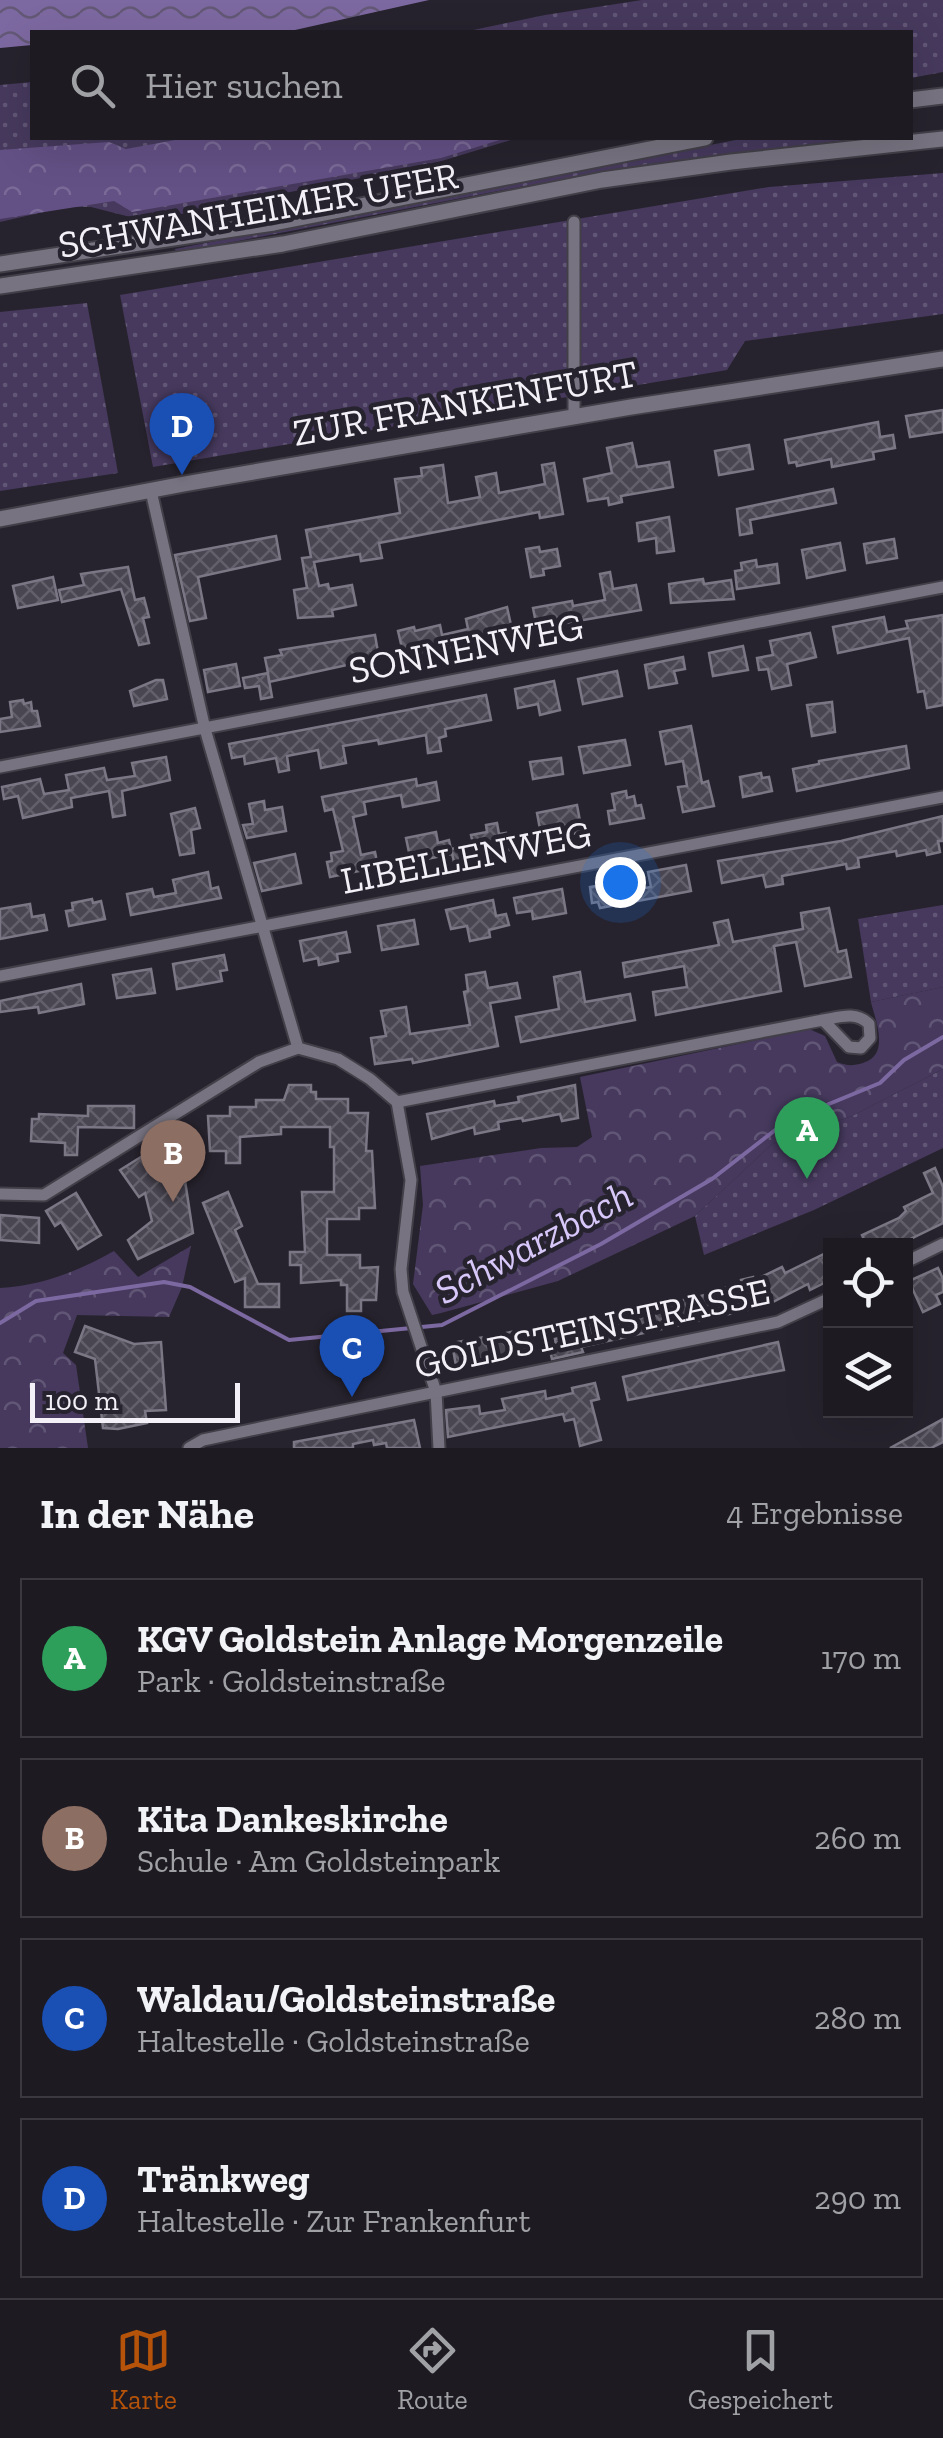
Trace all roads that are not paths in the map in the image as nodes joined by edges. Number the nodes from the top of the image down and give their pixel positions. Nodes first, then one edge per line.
1 (943, 96) edge
2 (913, 100) edge
3 (695, 140) edge
4 (943, 140) edge
5 (574, 222) dead end
6 (0, 264) edge
7 (0, 286) edge
8 (943, 359) edge
9 (574, 417) junction
10 (151, 491) junction
11 (0, 519) edge
12 (943, 587) edge
13 (205, 729) junction
14 (0, 767) edge
15 (943, 797) edge
16 (264, 925) junction
17 (0, 976) edge
18 (823, 1020) dead end
19 (298, 1048) junction
20 (397, 1102) junction
21 (0, 1194) edge
22 (943, 1244) edge
23 (913, 1259) edge
24 (823, 1301) edge
25 (436, 1392) junction
26 (190, 1448) edge
27 (440, 1448) edge

1 - 2 main road
3 - 6 main road, SCHWANHEIMER UFER
4 - 7 main road, SCHWANHEIMER UFER
5 - 9 street
8 - 9 main road, ZUR FRANKENFURT
9 - 10 main road, ZUR FRANKENFURT
10 - 11 main road, ZUR FRANKENFURT
10 - 13 street
12 - 13 street, SONNENWEG
13 - 14 street, SONNENWEG
13 - 16 street
15 - 16 street, LIBELLENWEG
16 - 17 street, LIBELLENWEG
16 - 19 street
18 - 20 street
19 - 20 street
19 - 21 street
20 - 25 street
22 - 23 street
24 - 25 street, GOLDSTEINSTRASSE
25 - 26 street, GOLDSTEINSTRASSE
25 - 27 street

